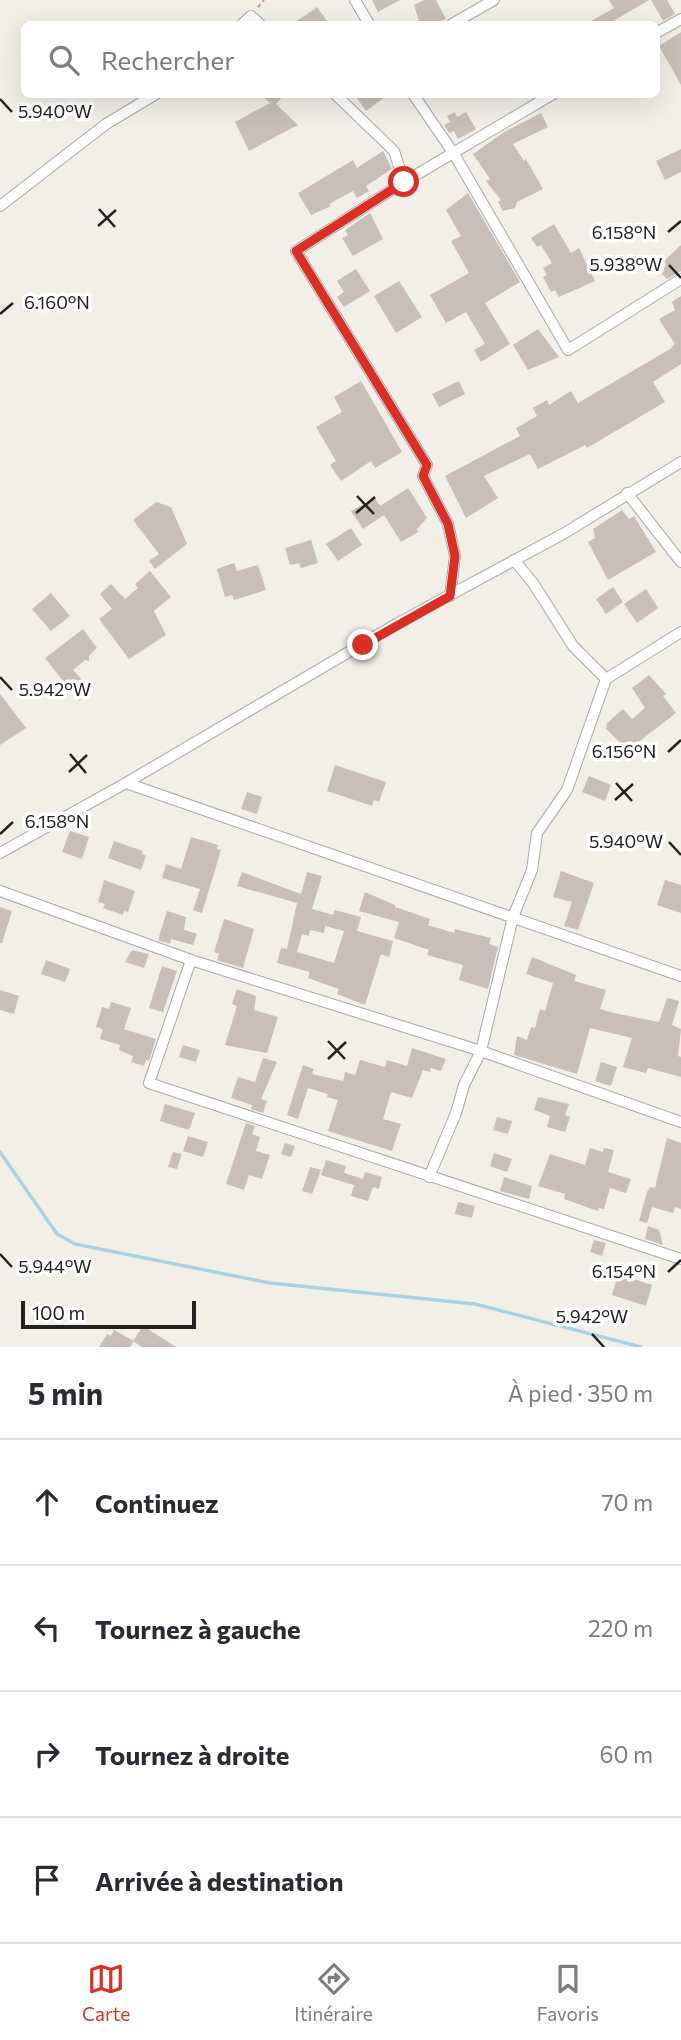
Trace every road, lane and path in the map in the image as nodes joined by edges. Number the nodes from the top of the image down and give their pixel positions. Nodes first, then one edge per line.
1 (355, 0) edge
2 (494, 0) edge
3 (681, 19) edge
4 (367, 21) edge
5 (457, 21) edge
6 (660, 31) edge
7 (149, 98) edge
8 (339, 98) edge
9 (416, 98) edge
10 (546, 98) edge
11 (454, 154) junction
12 (404, 182) junction
13 (0, 206) edge
14 (681, 279) edge
15 (681, 462) edge
16 (627, 493) junction
17 (514, 560) junction
18 (681, 562) edge
19 (450, 596) junction
20 (681, 632) edge
21 (606, 679) junction
22 (126, 783) junction
23 (0, 853) edge
24 (0, 891) edge
25 (513, 916) junction
26 (191, 960) junction
27 (681, 976) edge
28 (481, 1051) junction
29 (681, 1122) edge
30 (429, 1177) junction
31 (681, 1259) edge

1 - 4 street
2 - 5 street
3 - 6 street
7 - 13 street
8 - 12 street
9 - 11 street
10 - 11 street
11 - 12 street
11 - 14 street
12 - 19 street
15 - 16 street
16 - 17 street
16 - 18 street
17 - 19 street
17 - 21 street
19 - 22 street
20 - 21 street
21 - 25 street
22 - 23 street
22 - 25 street
24 - 26 street
25 - 27 street
25 - 28 street
26 - 28 street
26 - 30 street
28 - 29 street
28 - 30 street
30 - 31 street

